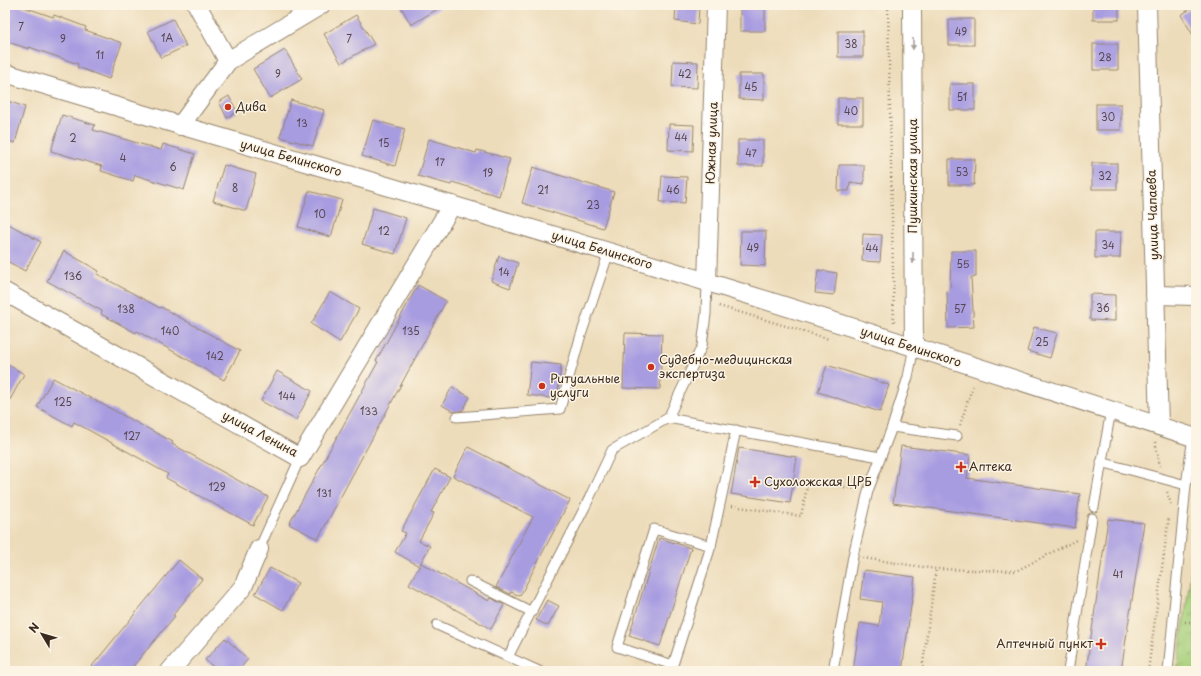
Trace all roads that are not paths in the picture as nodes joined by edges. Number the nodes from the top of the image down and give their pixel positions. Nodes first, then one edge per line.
1 (197, 5) edge
2 (321, 5) edge
3 (716, 5) edge
4 (912, 5) edge
5 (1147, 5) edge
6 (228, 61) junction
7 (5, 73) edge
8 (180, 126) junction
9 (452, 205) junction
10 (609, 252) junction
11 (707, 282) junction
12 (5, 292) edge
13 (1155, 295) junction
14 (1196, 296) edge
15 (914, 347) junction
16 (1111, 410) junction
17 (457, 417) dead end
18 (668, 418) junction
19 (892, 427) junction
20 (736, 430) junction
21 (1157, 434) junction
22 (957, 436) road end
23 (1195, 437) edge
24 (880, 457) junction
25 (300, 458) junction
26 (1101, 462) junction
27 (1186, 485) junction
28 (1094, 507) dead end
29 (1092, 518) dead end
30 (711, 546) junction
31 (260, 549) joint
32 (470, 580) dead end
33 (532, 612) junction
34 (437, 625) dead end
35 (508, 657) junction
36 (672, 668) edge
37 (170, 671) edge
38 (539, 671) edge
39 (833, 671) edge
40 (1068, 671) edge
41 (1168, 671) edge

1 - 6 street
2 - 6 street
3 - 11 street, Южная улица
4 -> 15 street, Пушкинская улица
5 - 13 street, улица Чапаева
6 - 8 street
7 - 8 street, улица Белинского
8 - 9 street, улица Белинского
9 - 10 street, улица Белинского
9 - 25 street, улица Ленина
10 - 11 street, улица Белинского
10 - 17 lane
11 - 15 street, улица Белинского
11 - 18 lane
12 - 25 street, улица Ленина
13 - 14 street
13 - 21 street, улица Чапаева
15 - 16 street, улица Белинского
15 - 19 lane
16 - 21 street, улица Белинского
16 - 26 lane
18 - 20 lane
18 - 33 lane
19 - 22 lane
19 - 24 lane
20 - 24 lane
20 - 30 lane
21 - 23 street, улица Белинского
23 - 27 lane
24 - 39 lane
25 - 31 lane
26 - 27 lane
26 - 28 lane
27 - 41 lane
29 - 40 lane
30 - 36 lane
30 - 36 lane
31 - 37 street
32 - 33 lane
33 - 35 lane
34 - 35 lane
35 - 38 lane

